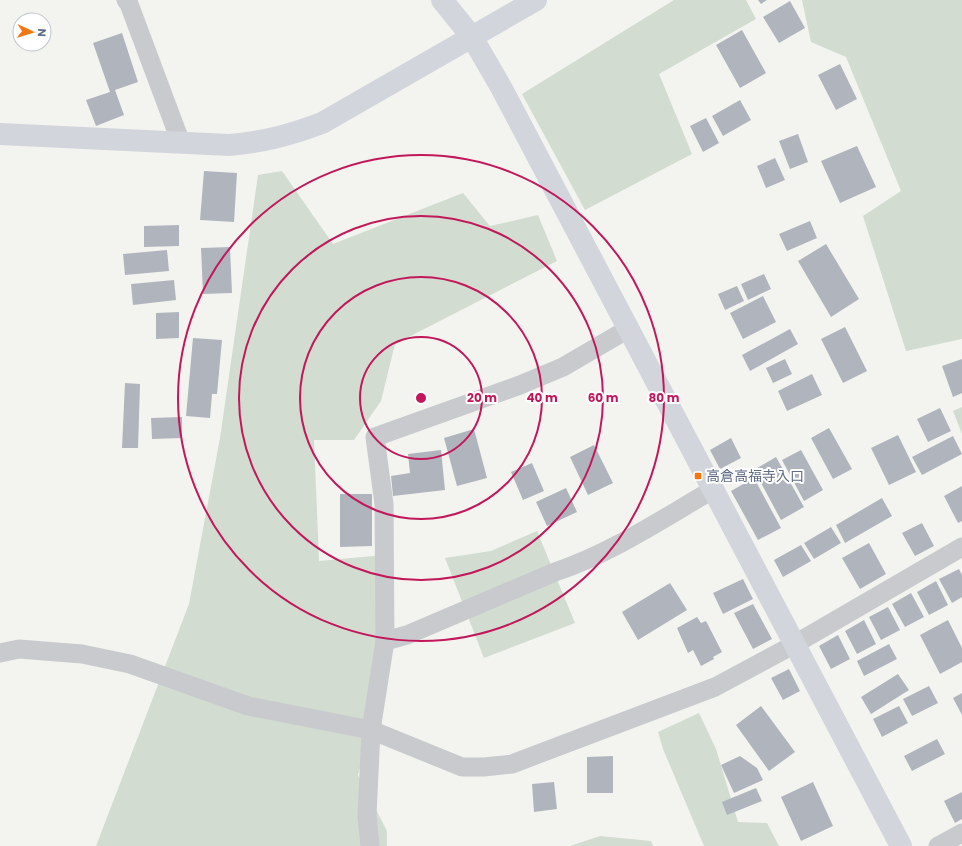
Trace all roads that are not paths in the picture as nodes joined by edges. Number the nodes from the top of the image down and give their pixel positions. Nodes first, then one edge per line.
1 (126, 0) edge
2 (442, 0) edge
3 (536, 0) edge
4 (472, 37) junction
5 (0, 134) edge
6 (181, 142) junction
7 (628, 329) junction
8 (714, 489) junction
9 (962, 547) edge
10 (385, 641) junction
11 (795, 644) junction
12 (0, 653) edge
13 (371, 730) junction
14 (962, 833) edge
15 (370, 846) edge
16 (901, 846) edge
17 (938, 846) edge

1 - 6 street
2 - 4 street
3 - 4 street
4 - 6 street
4 - 7 street
5 - 6 street
7 - 8 street
7 - 10 street
8 - 10 street
8 - 11 street
9 - 11 street
10 - 13 street
11 - 13 street
11 - 16 street
12 - 13 street
13 - 15 street
14 - 17 street

